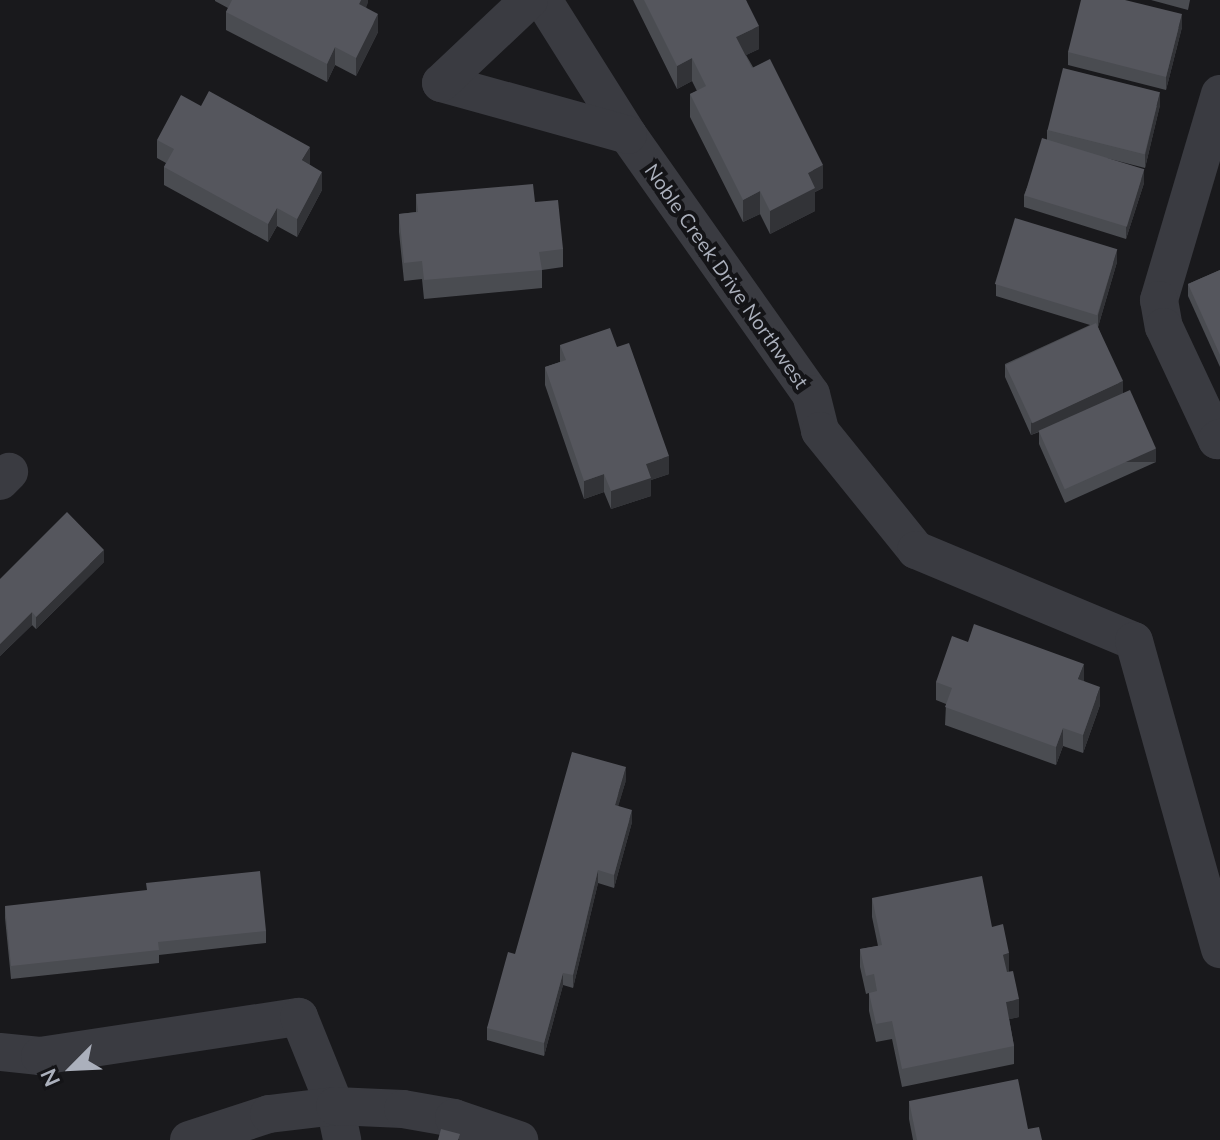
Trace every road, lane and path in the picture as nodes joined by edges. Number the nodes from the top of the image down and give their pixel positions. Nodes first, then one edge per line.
1 (529, 0) edge
2 (543, 0) edge
3 (1217, 118) edge
4 (628, 135) junction
5 (1220, 438) edge
6 (1220, 949) edge
7 (0, 1052) edge
8 (339, 1123) edge
9 (509, 1138) edge
10 (189, 1140) edge

1 - 4 street
2 - 4 street, Noble Creek Drive Northwest
3 - 5 street
4 - 6 street, Noble Creek Drive Northwest
7 - 8 street
8 - 9 street
8 - 10 street

